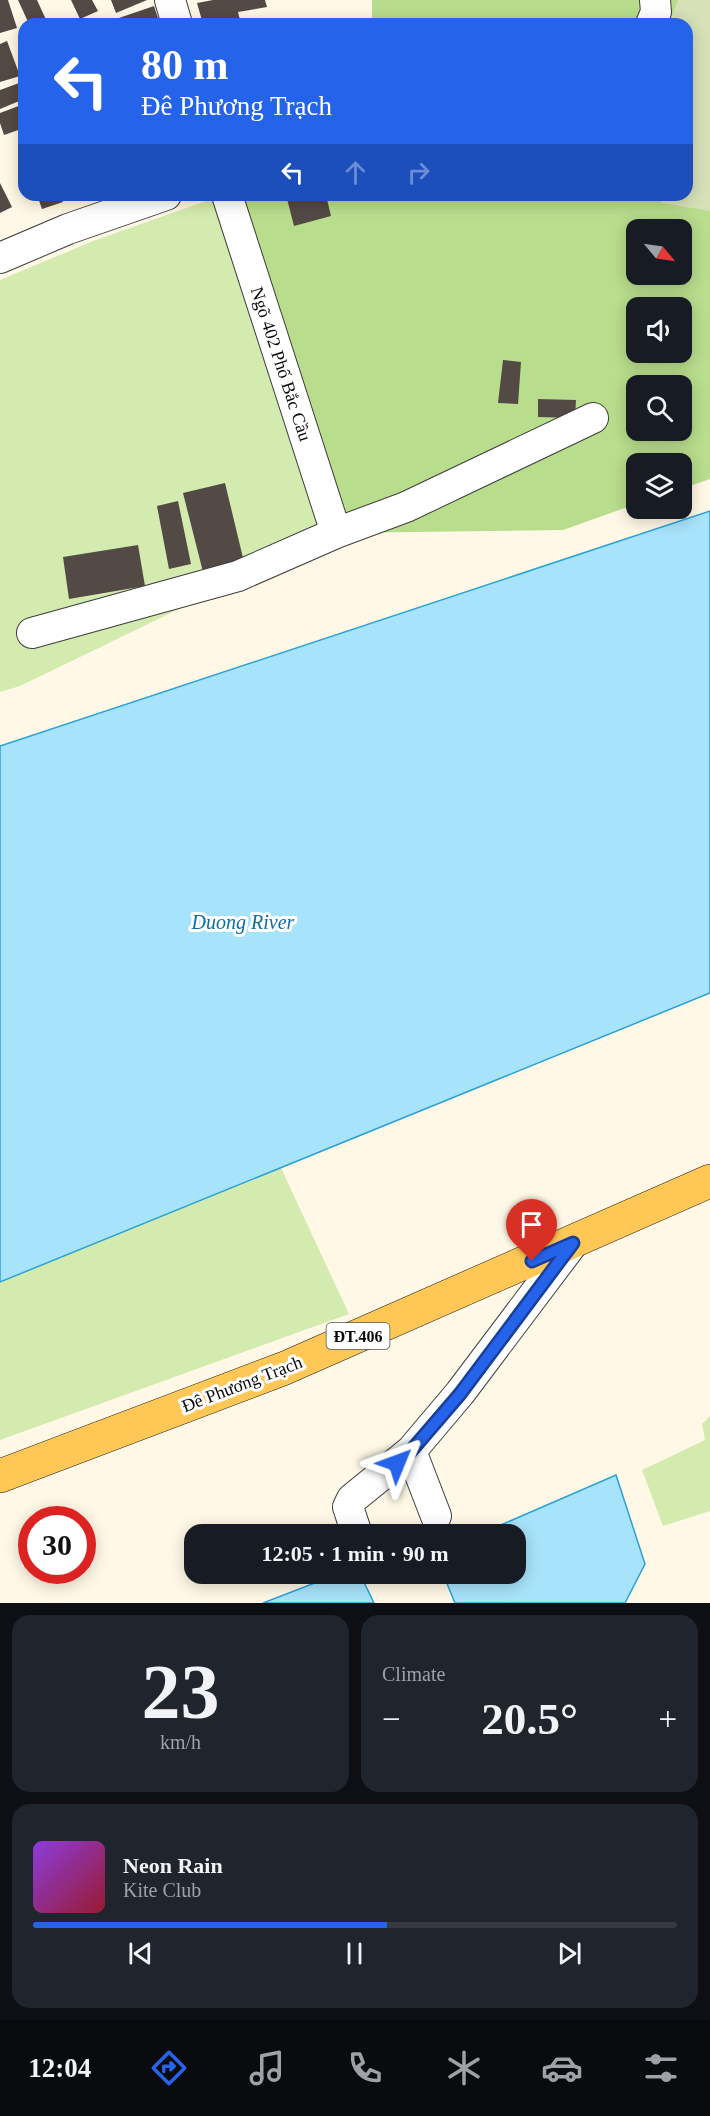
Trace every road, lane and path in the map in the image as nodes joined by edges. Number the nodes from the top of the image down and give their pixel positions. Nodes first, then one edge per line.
1 (170, 0) edge
2 (656, 0) edge
3 (175, 18) edge
4 (654, 18) edge
5 (149, 201) edge
6 (229, 201) edge
7 (0, 258) edge
8 (593, 418) dead end
9 (336, 533) junction
10 (32, 633) dead end
11 (710, 1181) edge
12 (573, 1243) junction
13 (411, 1451) junction
14 (0, 1476) edge
15 (436, 1516) dead end
16 (354, 1524) edge

1 - 3 street
2 - 4 street
5 - 7 street
6 - 9 street, Ngõ 402 Phố Bắc Cầu
8 - 9 street
9 - 10 street
11 - 12 main road, Đê Phương Trạch / ĐT.406
12 - 13 street
12 - 14 main road, Đê Phương Trạch / ĐT.406
13 - 15 street
13 - 16 street

